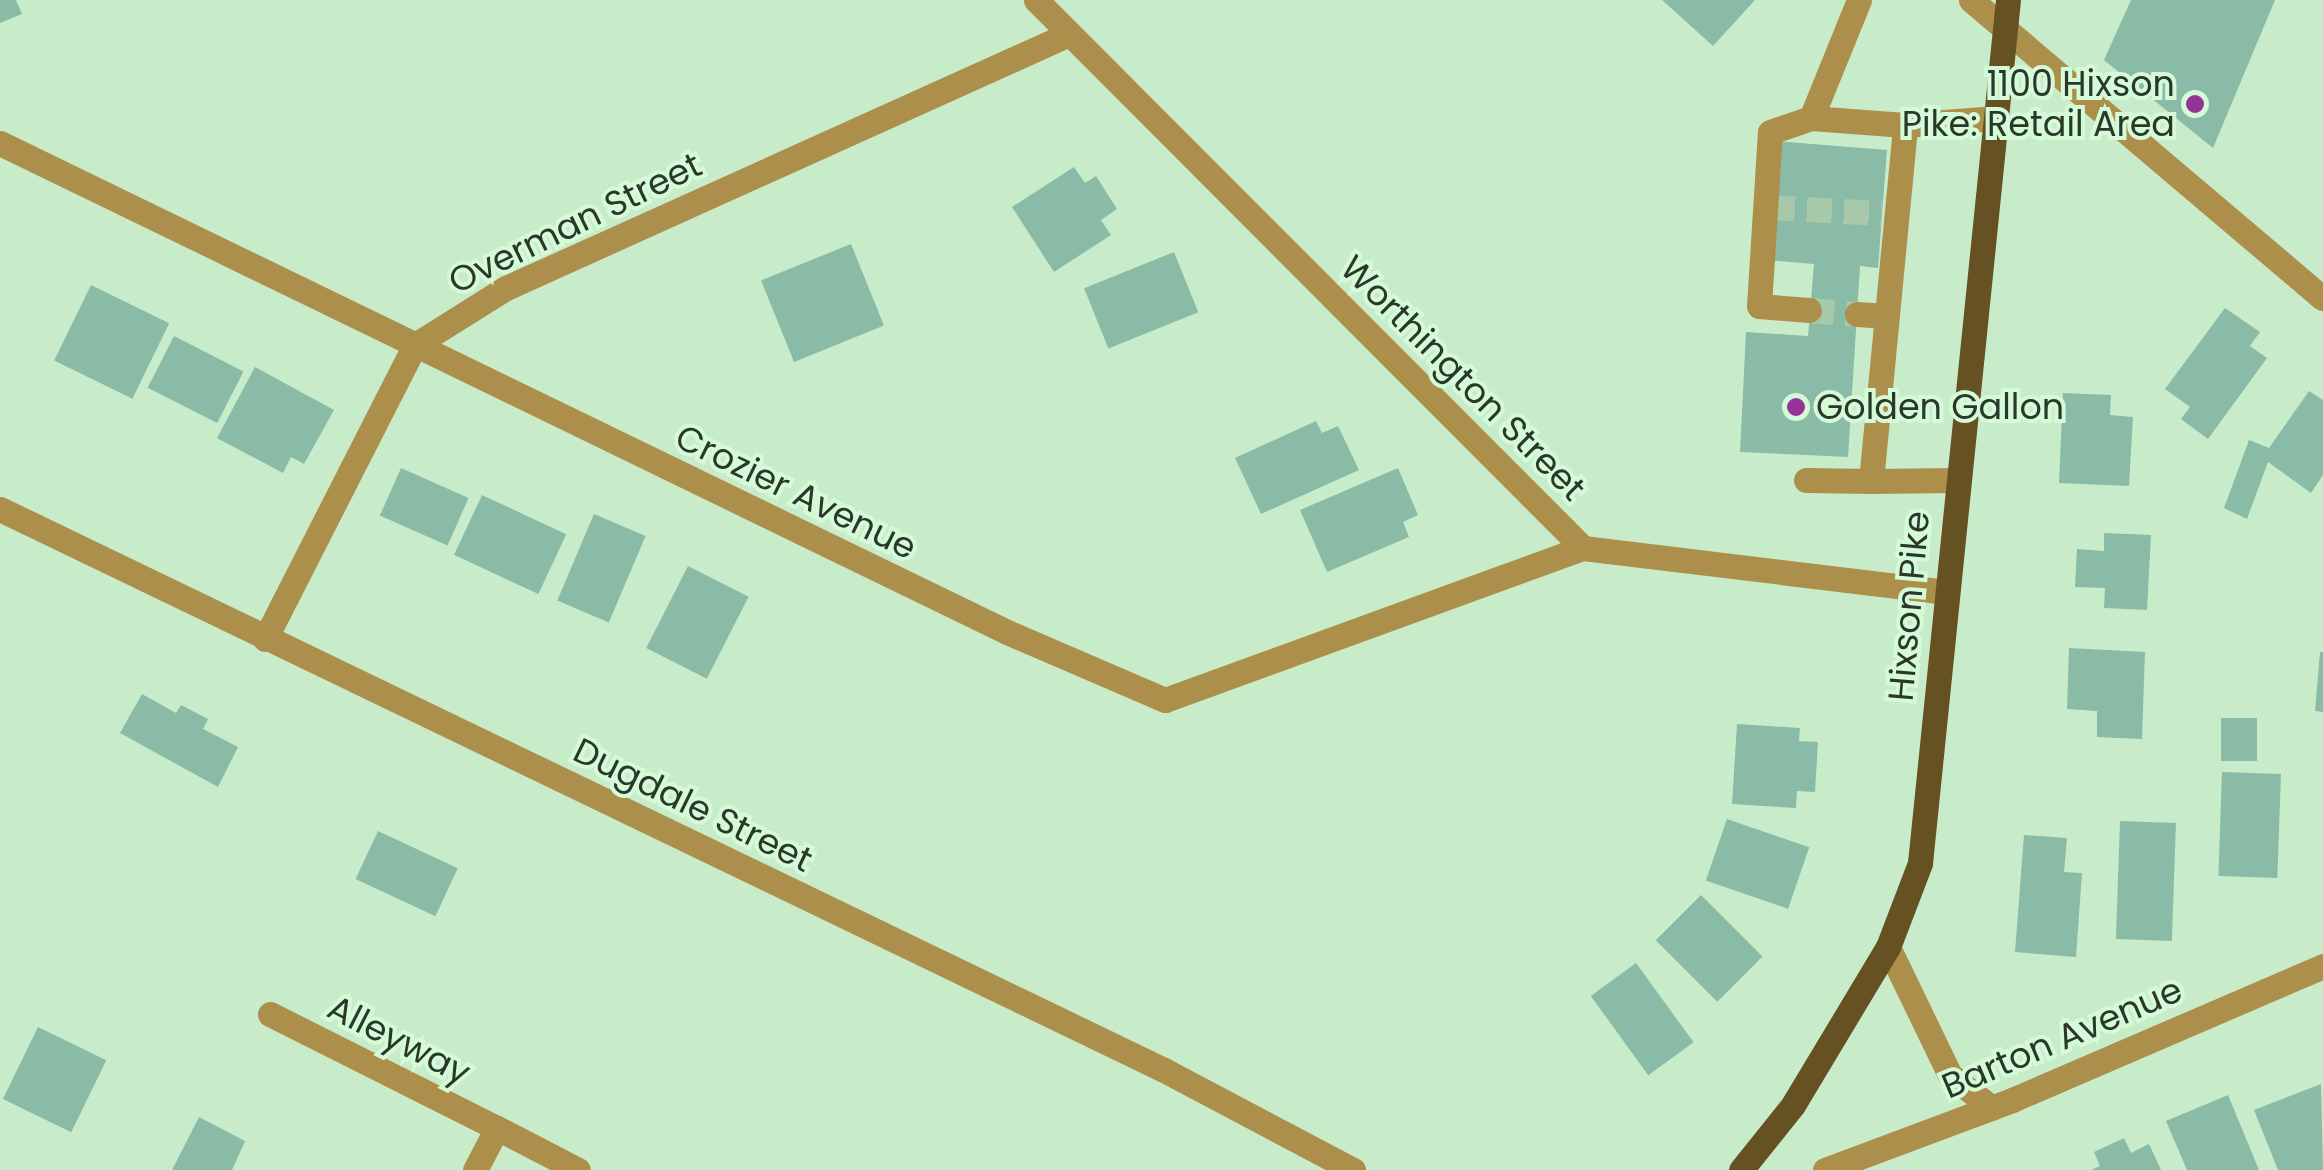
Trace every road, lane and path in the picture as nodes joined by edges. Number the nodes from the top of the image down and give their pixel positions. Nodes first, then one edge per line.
1 (1036, 0) edge
2 (1859, 0) edge
3 (1971, 0) edge
4 (2008, 0) edge
5 (1070, 34) junction
6 (2005, 34) junction
7 (1811, 118) junction
8 (1996, 118) junction
9 (1905, 125) junction
10 (0, 143) edge
11 (2323, 298) edge
12 (1809, 310) tunnel mouth
13 (1856, 314) tunnel mouth
14 (1886, 316) junction
15 (415, 345) junction
16 (1806, 480) dead end
17 (1956, 480) junction
18 (1871, 481) junction
19 (0, 508) edge
20 (1583, 548) junction
21 (1944, 592) junction
22 (265, 638) junction
23 (1888, 947) junction
24 (2323, 966) edge
25 (270, 1014) dead end
26 (1992, 1108) junction
27 (497, 1128) junction
28 (475, 1170) edge
29 (578, 1170) edge
30 (1353, 1170) edge
31 (1740, 1170) edge
32 (1825, 1170) edge

1 - 5 street, Worthington Street
2 - 7 street
3 - 6 street
4 - 6 main road, Hixson Pike
5 - 15 street, Overman Street
5 - 20 street, Worthington Street
6 - 8 main road, Hixson Pike
6 - 11 street
7 - 9 street
7 - 12 street
8 - 9 street
8 - 17 main road, Hixson Pike
9 - 14 street
10 - 15 street, Crozier Avenue
13 - 14 street
14 - 18 street
15 - 20 street, Crozier Avenue
15 - 22 street
16 - 18 street
17 - 18 street
17 - 21 main road, Hixson Pike
19 - 22 street, Dugdale Street
20 - 21 street, Worthington Street
21 - 23 main road, Hixson Pike
22 - 30 street, Dugdale Street
23 - 26 street
23 - 31 main road, Hixson Pike
24 - 26 street, Barton Avenue
25 - 27 street, Alleyway
26 - 32 street, Barton Avenue
27 - 28 street, Alleyway
27 - 29 street, Alleyway

